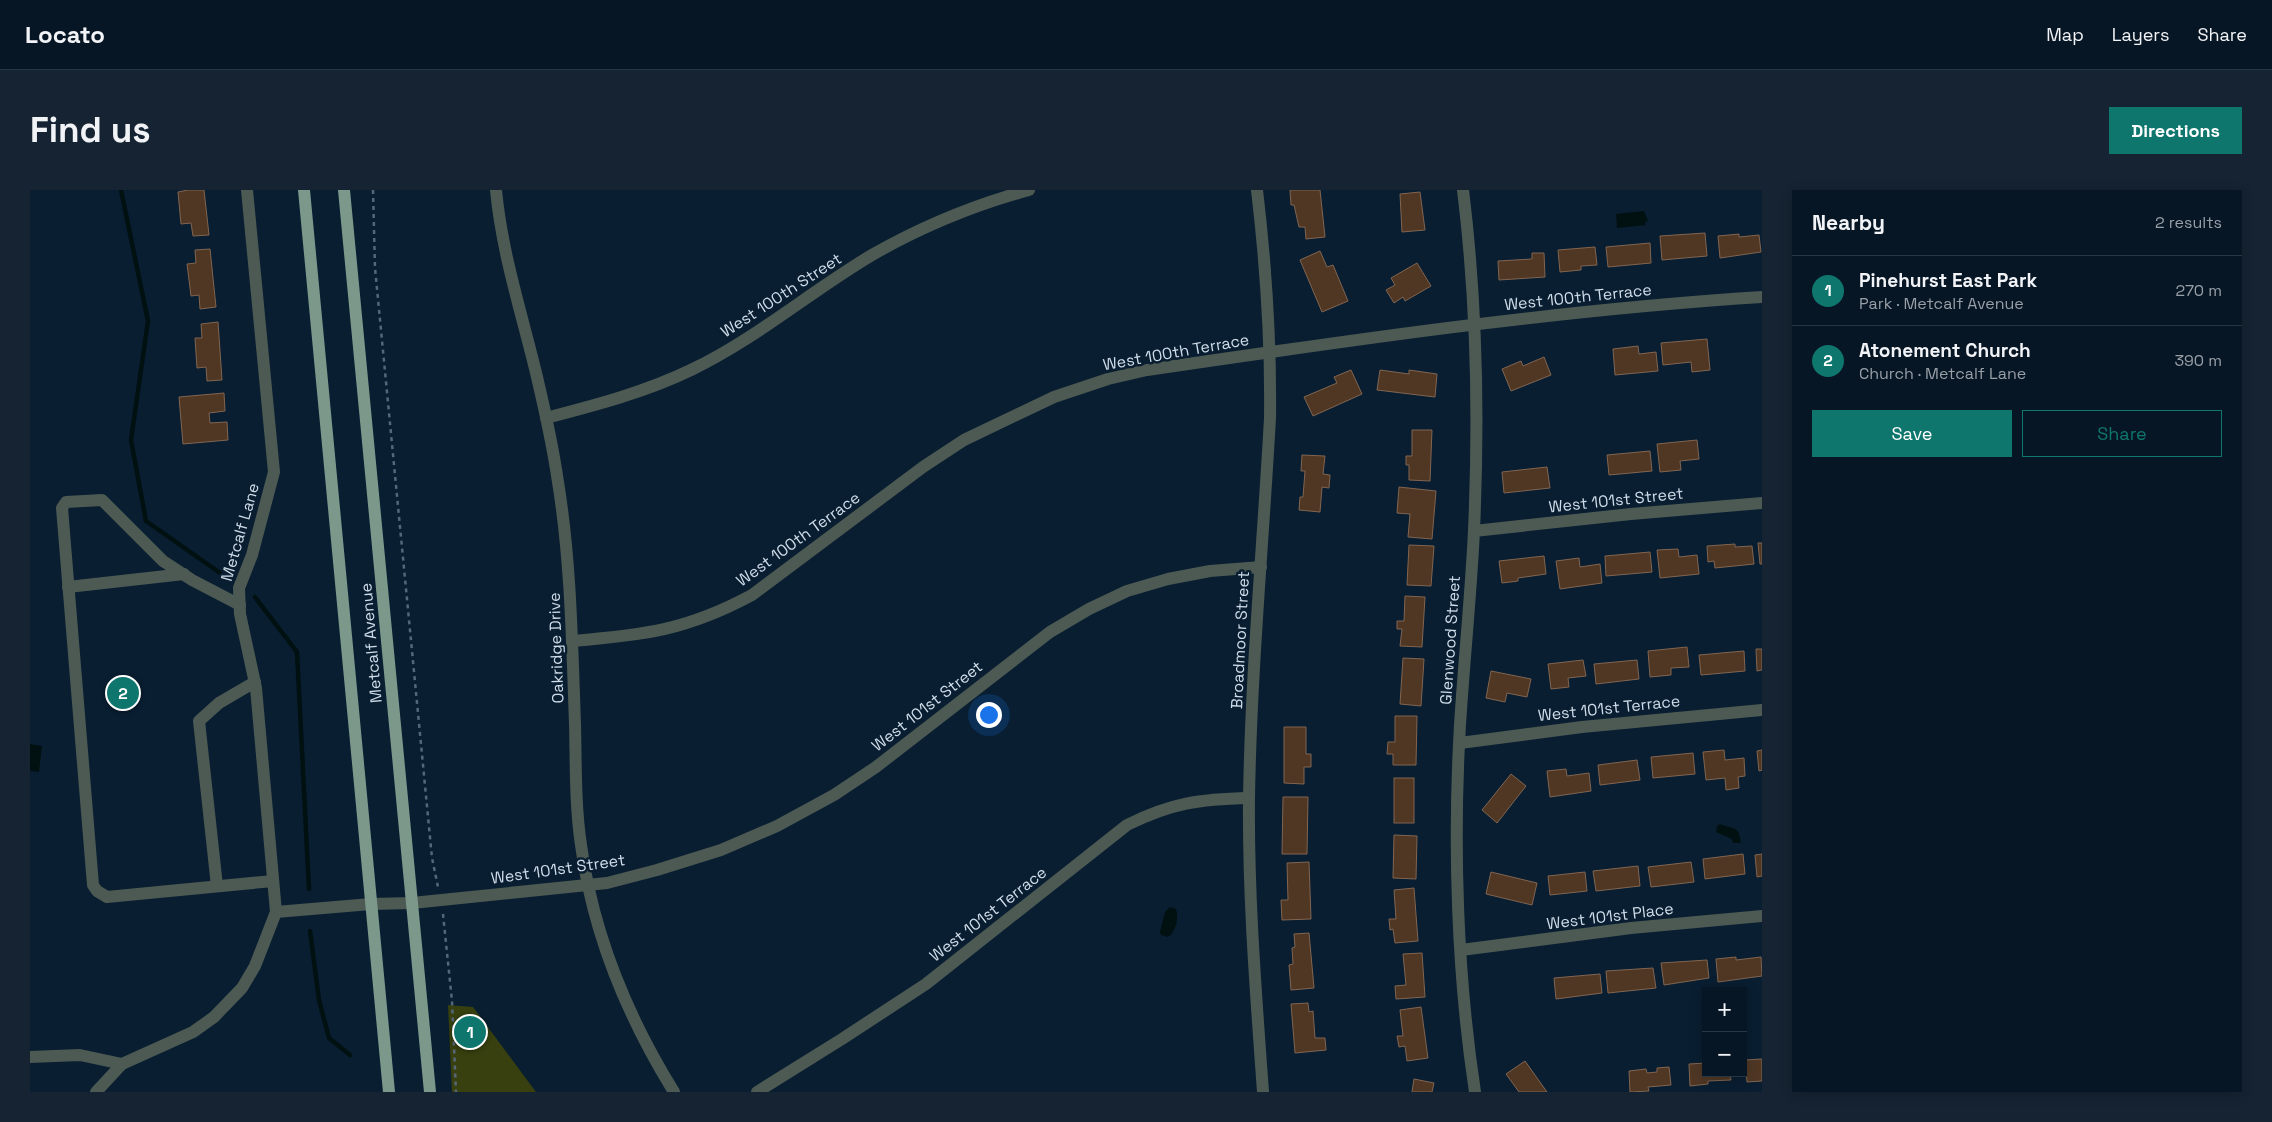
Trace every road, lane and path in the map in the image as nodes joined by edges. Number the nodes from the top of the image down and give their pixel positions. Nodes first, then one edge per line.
1 (247, 190) edge
2 (304, 190) edge
3 (344, 190) edge
4 (373, 190) edge
5 (496, 190) edge
6 (1029, 190) edge
7 (1257, 190) edge
8 (1463, 190) edge
9 (1762, 297) edge
10 (1474, 324) junction
11 (1270, 352) junction
12 (546, 418) junction
13 (1762, 504) edge
14 (1474, 531) junction
15 (1261, 566) junction
16 (184, 574) junction
17 (68, 587) junction
18 (240, 605) junction
19 (572, 641) junction
20 (254, 682) junction
21 (1762, 710) edge
22 (1460, 743) junction
23 (1249, 798) junction
24 (273, 881) junction
25 (588, 885) junction
26 (217, 886) junction
27 (441, 900) junction
28 (412, 903) junction
29 (371, 904) junction
30 (276, 912) junction
31 (1762, 916) edge
32 (1462, 950) junction
33 (30, 1058) edge
34 (122, 1064) junction
35 (96, 1092) edge
36 (389, 1092) edge
37 (430, 1092) edge
38 (456, 1092) edge
39 (674, 1092) edge
40 (757, 1092) edge
41 (1263, 1092) edge
42 (1475, 1092) edge

1 - 18 street, Metcalf Lane
2 - 29 main road, Metcalf Avenue
3 - 28 main road, Metcalf Avenue
4 - 27 path
5 - 12 street, Oakridge Drive
6 - 12 street, West 100th Street
7 - 11 street, Broadmoor Street
8 - 10 street, Glenwood Street
9 - 10 street, West 100th Terrace
10 - 11 street, West 100th Terrace
10 - 14 street, Glenwood Street
11 - 15 street, Broadmoor Street
11 - 19 street, West 100th Terrace
12 - 19 street, Oakridge Drive
13 - 14 street, West 101st Street
14 - 22 street, Glenwood Street
15 - 23 street, Broadmoor Street
15 - 25 street, West 101st Street
16 - 17 street
16 - 17 street
16 - 18 street
17 - 26 street
18 - 20 street, Metcalf Lane
19 - 25 street, Oakridge Drive
20 - 24 street, Metcalf Lane
20 - 26 street
21 - 22 street, West 101st Terrace
22 - 32 street, Glenwood Street
23 - 40 street, West 101st Terrace
23 - 41 street, Broadmoor Street
24 - 26 street
24 - 30 street, Metcalf Lane
25 - 27 street, West 101st Street
25 - 39 street, Oakridge Drive
27 - 28 street, West 101st Street
27 - 38 path
28 - 29 street, West 101st Street
28 - 37 main road, Metcalf Avenue
29 - 30 street, West 101st Street
29 - 36 main road, Metcalf Avenue
30 - 34 street
31 - 32 street, West 101st Place
32 - 42 street, Glenwood Street
33 - 34 street
34 - 35 street

